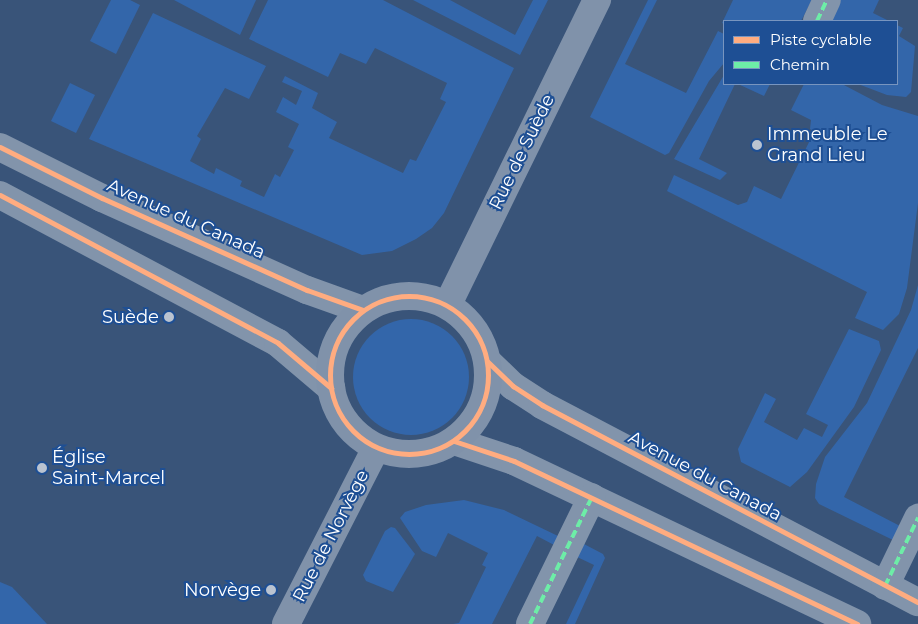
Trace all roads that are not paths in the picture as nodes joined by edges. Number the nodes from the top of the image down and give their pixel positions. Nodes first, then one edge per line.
1 (597, 0) edge
2 (827, 0) edge
3 (817, 20) edge
4 (0, 147) edge
5 (0, 195) edge
6 (448, 304) junction
7 (363, 310) junction
8 (488, 362) junction
9 (332, 388) junction
10 (454, 441) junction
11 (376, 448) junction
12 (592, 497) junction
13 (918, 518) edge
14 (885, 586) junction
15 (918, 602) edge
16 (286, 624) edge
17 (530, 624) edge
18 (857, 624) edge

1 - 6 main road, Rue de Suède
2 - 3 street
4 - 7 street, Avenue du Canada
5 - 9 street
6 - 7 main road
6 - 8 main road
7 - 9 main road
8 - 10 main road
8 - 14 street, Avenue du Canada
9 - 11 main road
10 - 11 main road
10 - 12 street
11 - 16 main road, Rue de Norvège
12 - 17 street
12 - 18 street
13 - 14 street
14 - 15 street, Avenue du Canada

